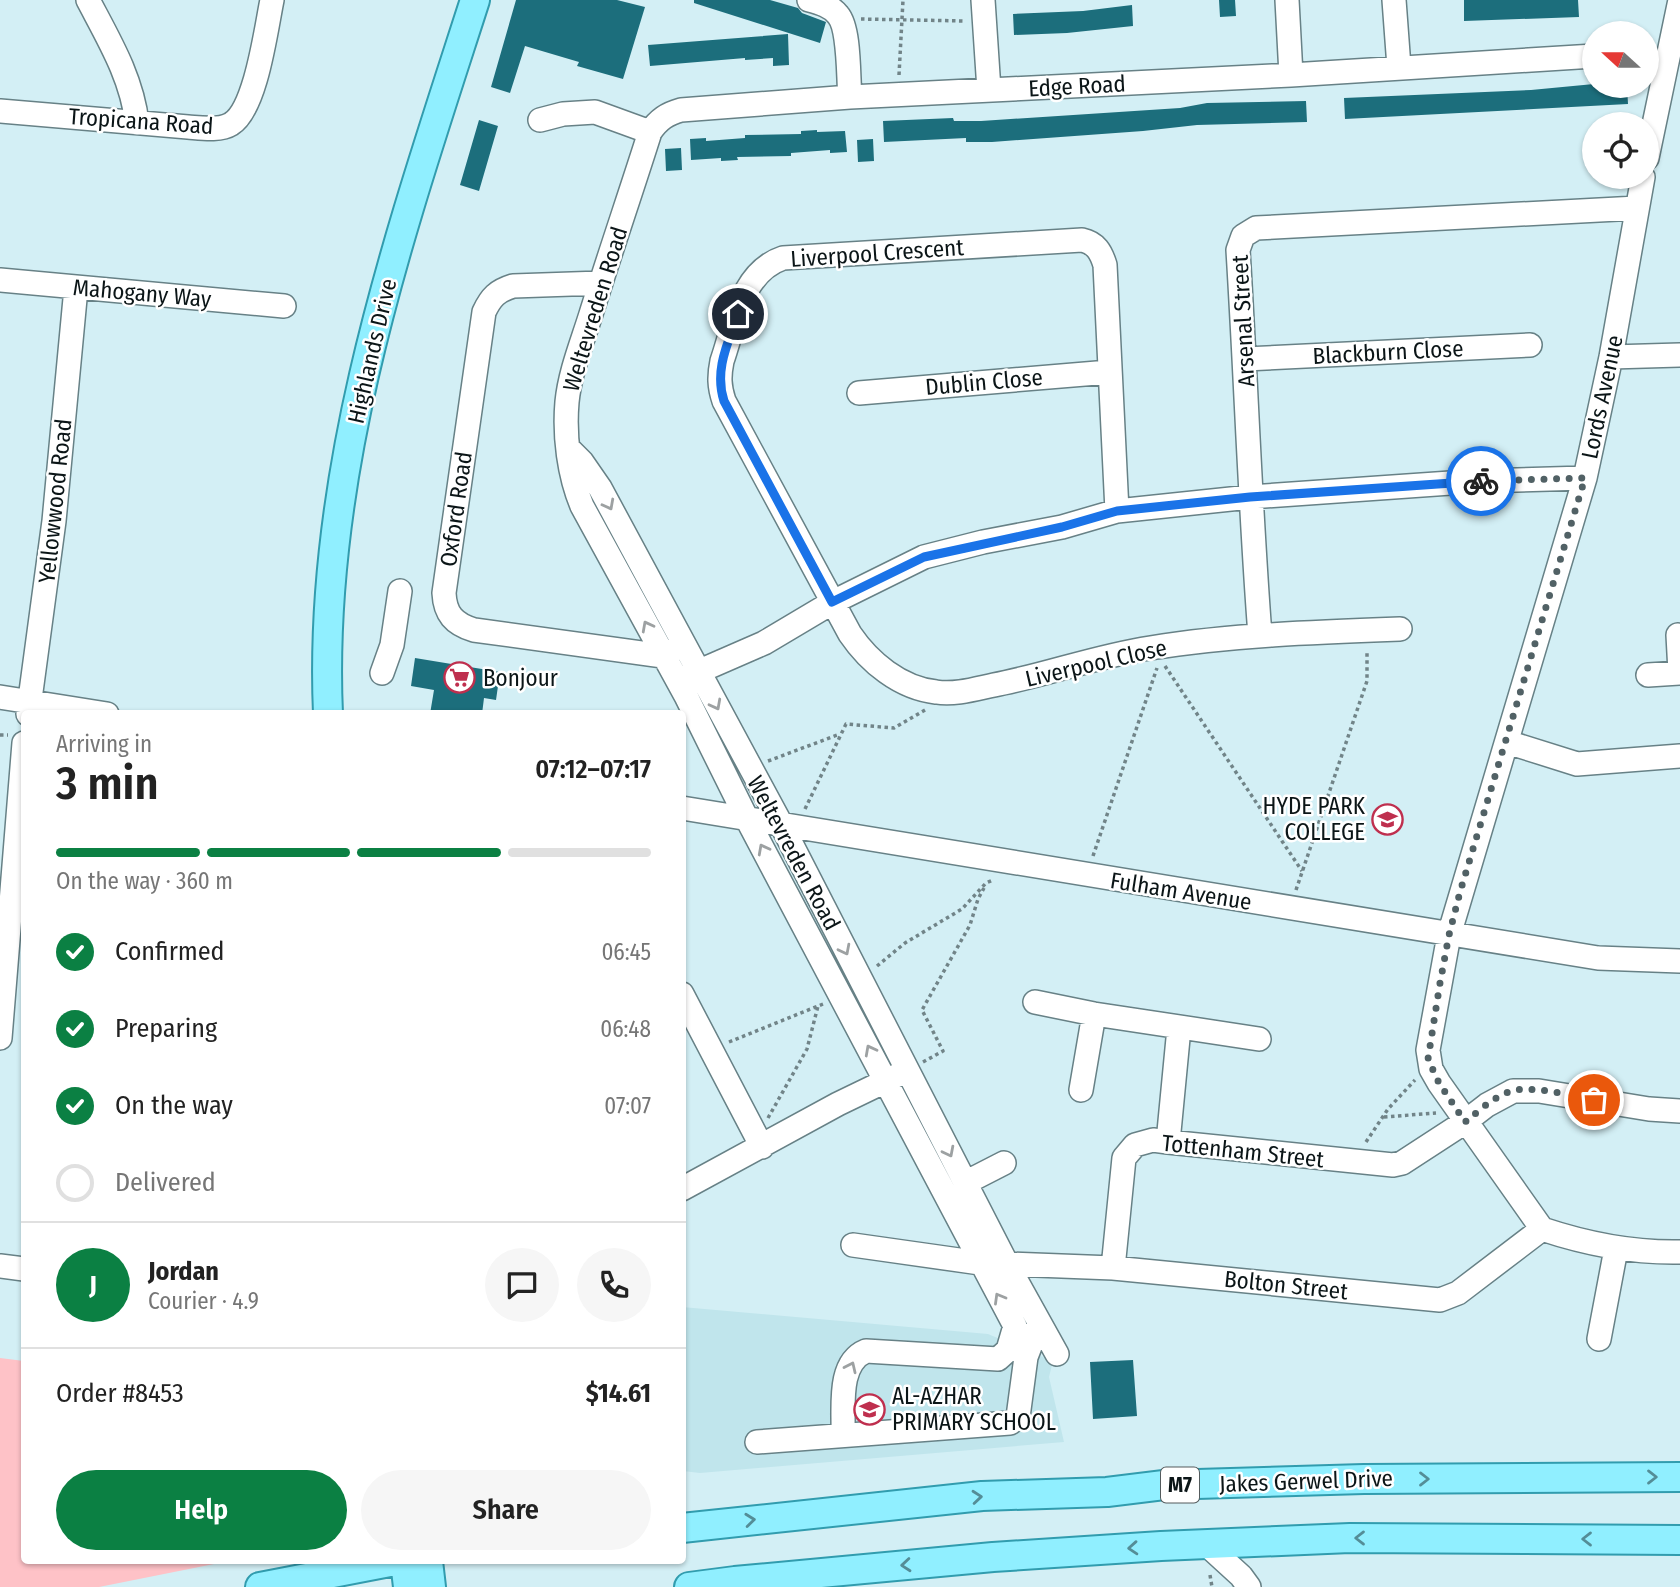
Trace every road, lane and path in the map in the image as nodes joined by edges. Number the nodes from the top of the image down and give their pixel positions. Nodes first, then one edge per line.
1 (88, 0) edge
2 (272, 0) edge
3 (475, 0) edge
4 (809, 0) edge
5 (903, 0) edge
6 (1287, 0) edge
7 (1394, 0) edge
8 (1680, 0) edge
9 (983, 11) edge
10 (841, 19) junction
11 (903, 19) junction
12 (1582, 56) edge
13 (1399, 67) junction
14 (1664, 69) edge
15 (1291, 75) junction
16 (989, 90) junction
17 (899, 95) junction
18 (850, 97) junction
19 (0, 111) edge
20 (1656, 112) edge
21 (540, 120) dead end
22 (137, 123) junction
23 (650, 132) junction
24 (1641, 189) edge
25 (1637, 208) junction
26 (0, 280) edge
27 (601, 283) junction
28 (76, 288) junction
29 (284, 306) dead end
30 (1530, 345) dead end
31 (1680, 355) edge
32 (1611, 357) junction
33 (1245, 359) junction
34 (1109, 372) junction
35 (859, 393) dead end
36 (570, 450) junction
37 (1585, 478) junction
38 (1250, 497) junction
39 (1117, 511) junction
40 (400, 591) dead end
41 (832, 602) junction
42 (1399, 629) dead end
43 (1366, 630) junction
44 (1260, 635) junction
45 (1678, 635) dead end
46 (684, 645) junction
47 (663, 656) junction
48 (698, 671) junction
49 (382, 673) dead end
50 (1680, 673) edge
51 (1648, 674) dead end
52 (677, 681) junction
53 (933, 692) junction
54 (0, 697) edge
55 (29, 708) edge
56 (55, 710) edge
57 (328, 710) edge
58 (842, 733) junction
59 (1507, 742) junction
60 (1680, 755) edge
61 (758, 765) dead end
62 (806, 806) dead end
63 (686, 809) edge
64 (21, 819) edge
65 (747, 819) junction
66 (780, 824) junction
67 (19, 870) edge
68 (1302, 871) junction
69 (1086, 875) junction
70 (995, 879) dead end
71 (986, 883) junction
72 (1289, 909) junction
73 (1449, 935) junction
74 (1680, 961) edge
75 (858, 976) junction
76 (841, 996) junction
77 (686, 1002) edge
78 (1035, 1002) dead end
79 (818, 1006) junction
80 (1094, 1014) junction
81 (1179, 1028) junction
82 (0, 1038) edge
83 (1259, 1039) dead end
84 (711, 1049) junction
85 (896, 1076) junction
86 (1417, 1078) dead end
87 (1081, 1090) dead end
88 (1680, 1111) edge
89 (1441, 1112) dead end
90 (1383, 1117) junction
91 (1465, 1122) junction
92 (757, 1138) junction
93 (1168, 1142) junction
94 (1364, 1145) dead end
95 (1004, 1163) dead end
96 (965, 1184) junction
97 (686, 1186) edge
98 (1542, 1229) junction
99 (853, 1245) dead end
100 (1616, 1249) junction
101 (1680, 1252) edge
102 (980, 1263) junction
103 (1007, 1264) junction
104 (0, 1266) edge
105 (1113, 1268) junction
106 (21, 1269) edge
107 (1039, 1323) junction
108 (1599, 1339) dead end
109 (1057, 1354) dead end
110 (843, 1434) junction
111 (757, 1442) dead end
112 (1680, 1477) edge
113 (686, 1528) edge
114 (1680, 1540) edge
115 (1206, 1544) junction
116 (379, 1564) edge
117 (405, 1564) edge
118 (428, 1564) edge
119 (260, 1587) edge
120 (408, 1587) edge
121 (431, 1587) edge
122 (689, 1587) edge
123 (1249, 1587) edge

1 - 22 street
2 - 22 street, Tropicana Road
3 - 57 main road, Highlands Drive
4 - 10 street
5 - 11 path
6 - 15 street
7 - 13 street
8 - 14 street
9 - 11 path
9 - 16 street
10 - 11 path
10 - 18 street
11 - 17 path
12 - 13 street, Edge Road
13 - 15 street, Edge Road
14 - 20 street
15 - 16 street, Edge Road
16 - 17 street, Edge Road
17 - 18 street, Edge Road
18 - 23 street, Edge Road
19 - 22 street, Tropicana Road
21 - 23 street
23 - 27 street, Weltevreden Road
24 - 25 street, Lords Avenue
25 - 32 street, Lords Avenue
25 - 33 street, Arsenal Street
26 - 28 street, Mahogany Way
27 - 36 street, Weltevreden Road
27 - 47 street, Oxford Road
28 - 29 street, Mahogany Way
28 - 55 street, Yellowwood Road
30 - 33 street, Blackburn Close
31 - 32 street
32 - 37 street, Lords Avenue
33 - 38 street, Arsenal Street
34 - 35 street, Dublin Close
34 - 39 street, Liverpool Crescent
34 - 41 street, Liverpool Crescent
36 -> 46 street, Weltevreden Road
47 -> 36 street, Weltevreden Road
37 - 38 street
37 - 59 street, Lords Avenue
38 - 39 street
38 - 44 street, Arsenal Street
39 - 41 street
40 - 49 street
41 - 48 street
41 - 53 street, Liverpool Close
42 - 43 street, Liverpool Close
43 - 44 street, Liverpool Close
43 - 68 path
44 - 53 street, Liverpool Close
45 - 50 street
46 - 47 street
46 - 48 street, Weltevreden Road
47 - 52 street, Weltevreden Road
48 - 52 street
48 -> 66 street, Weltevreden Road
50 - 51 street
52 - 65 street, Weltevreden Road
53 - 58 path
54 - 55 street
55 - 56 street
58 - 61 path
58 - 62 path
59 - 60 street
59 - 73 street, Lords Avenue
63 - 65 street, Fulham Avenue
64 - 67 street
65 - 66 street, Fulham Avenue
76 -> 65 street, Weltevreden Road
66 - 69 street, Fulham Avenue
66 -> 75 street, Weltevreden Road
67 - 82 street
68 - 69 path
68 - 72 path
69 - 72 street, Fulham Avenue
70 - 71 path
71 - 75 path
71 - 85 path
72 - 73 street, Fulham Avenue
73 - 74 street, Fulham Avenue
73 - 91 street, Lords Avenue
75 - 85 street, Weltevreden Road
76 - 79 path
85 -> 76 street, Weltevreden Road
77 - 84 street
78 - 80 street
79 - 84 path
79 - 92 path
80 - 81 street
80 - 87 street
81 - 83 street
81 - 93 street
84 - 92 street
85 - 92 street
85 -> 96 street, Weltevreden Road
85 - 102 street, Weltevreden Road
86 - 90 path
88 - 91 street, Tottenham Street
89 - 90 path
90 - 94 path
91 - 93 street, Tottenham Street
91 - 98 street, Lords Avenue
92 - 97 street
93 - 105 street, Tottenham Street
95 - 96 street
96 - 103 street, Weltevreden Road
98 - 100 street
98 - 105 street, Bolton Street
99 - 102 street, Bolton Street
100 - 101 street
100 - 108 street
102 - 103 street, Bolton Street
110 -> 102 street, Weltevreden Road
103 - 105 street, Bolton Street
103 - 107 street, Weltevreden Road
104 - 106 street
107 - 109 street, Weltevreden Road
107 - 110 street
110 - 111 street
113 -> 112 main road, Jakes Gerwel Drive / M7
114 -> 115 main road
115 -> 122 main road
115 - 123 street
116 - 119 main road
117 - 120 main road
118 - 121 main road

